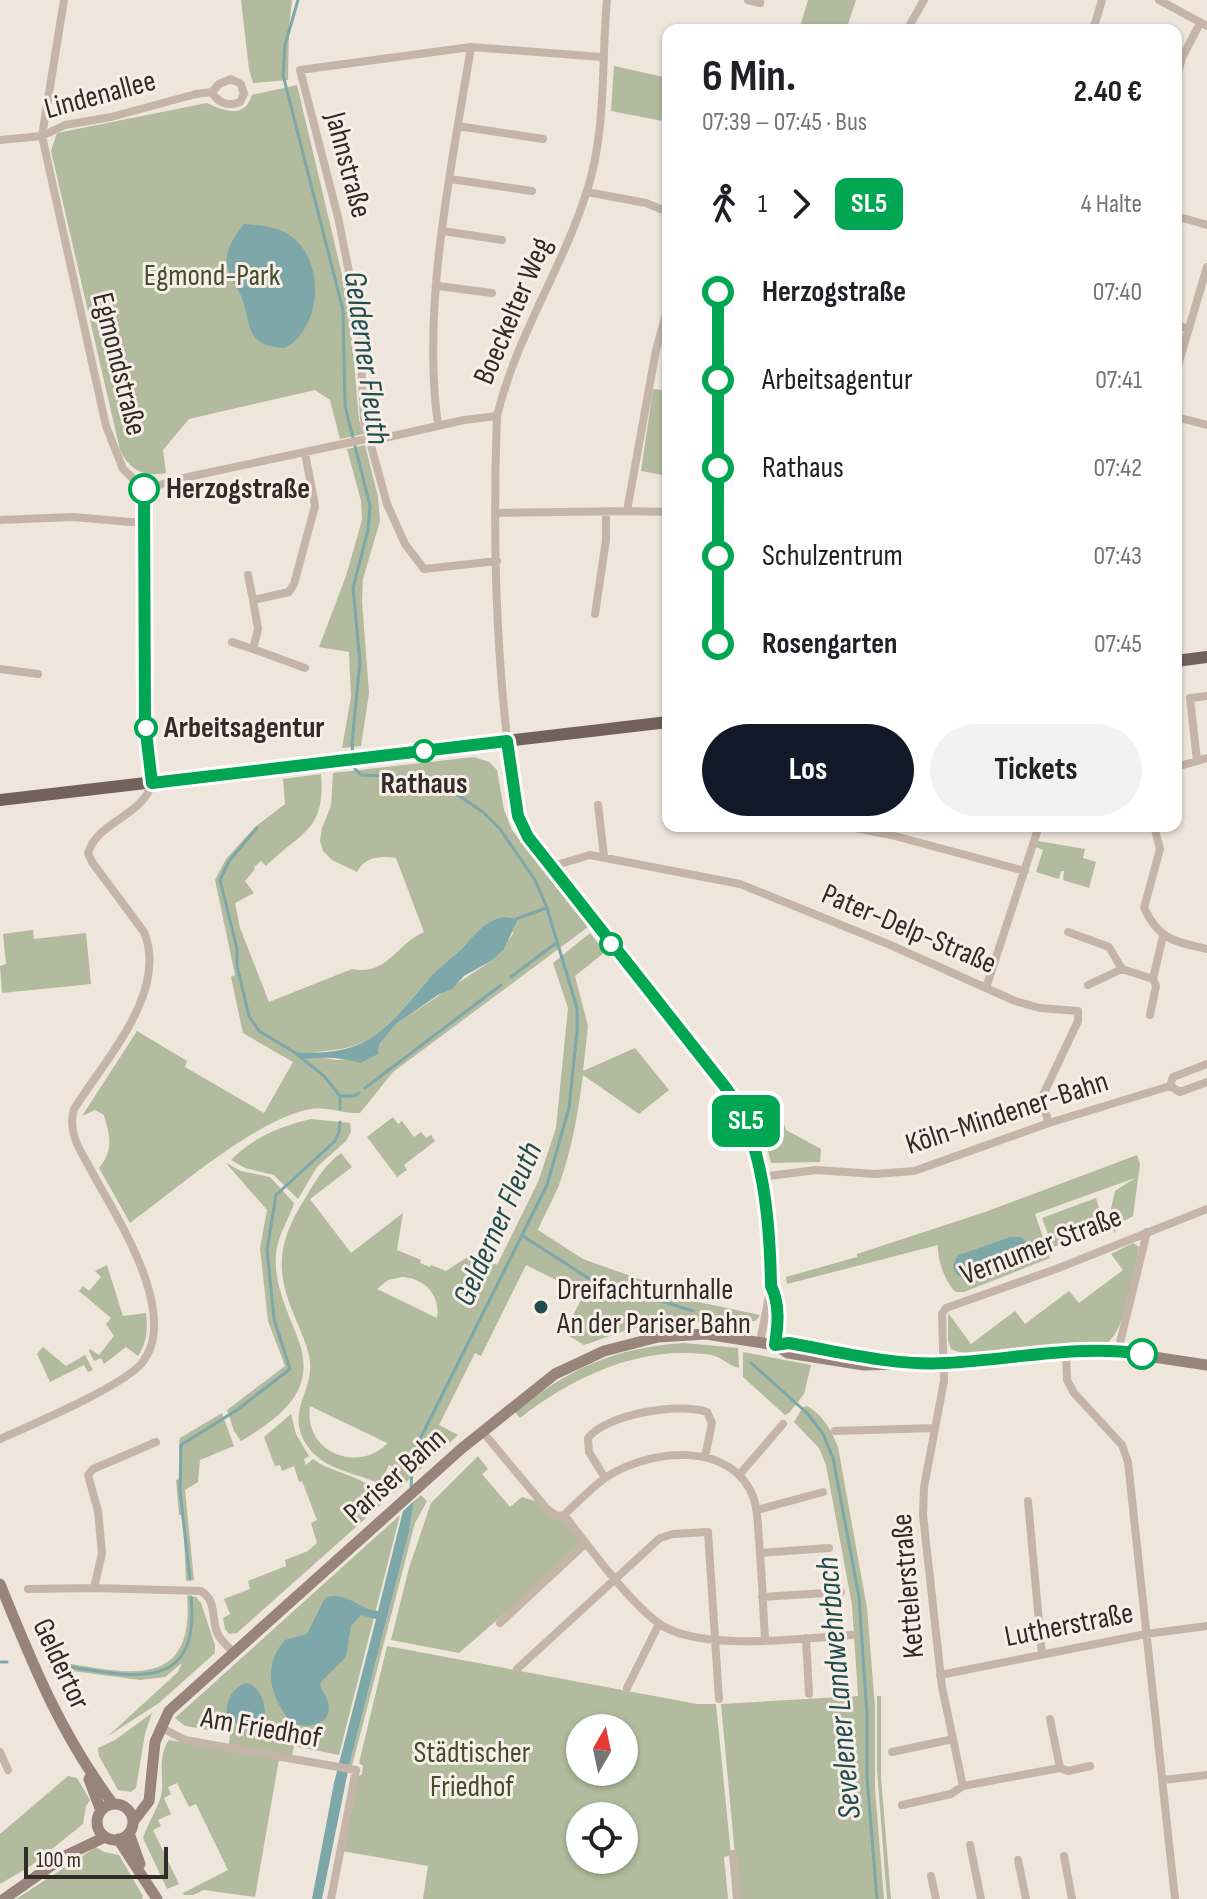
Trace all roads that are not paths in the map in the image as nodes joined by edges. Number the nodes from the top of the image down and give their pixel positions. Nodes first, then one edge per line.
1 (64, 0) edge
2 (607, 0) edge
3 (748, 0) edge
4 (760, 0) edge
5 (924, 0) edge
6 (1102, 0) edge
7 (1159, 0) edge
8 (910, 24) edge
9 (1095, 24) edge
10 (1204, 24) edge
11 (471, 47) junction
12 (601, 57) junction
13 (1182, 58) edge
14 (212, 92) dead end
15 (458, 126) junction
16 (42, 136) junction
17 (543, 139) dead end
18 (0, 140) edge
19 (450, 179) junction
20 (532, 191) dead end
21 (587, 192) junction
22 (662, 210) edge
23 (1182, 218) edge
24 (1207, 225) edge
25 (443, 231) junction
26 (502, 240) dead end
27 (1207, 267) edge
28 (438, 286) junction
29 (492, 293) dead end
30 (1182, 327) edge
31 (662, 328) edge
32 (1189, 329) junction
33 (1182, 352) edge
34 (497, 416) junction
35 (1182, 419) edge
36 (438, 425) junction
37 (1207, 425) edge
38 (369, 440) junction
39 (305, 453) junction
40 (144, 489) junction
41 (627, 511) junction
42 (606, 512) junction
43 (662, 512) edge
44 (496, 513) junction
45 (0, 520) edge
46 (142, 523) junction
47 (497, 561) junction
48 (248, 575) dead end
49 (253, 600) junction
50 (595, 614) dead end
51 (232, 642) dead end
52 (253, 649) junction
53 (1207, 657) edge
54 (1182, 660) edge
55 (305, 668) dead end
56 (0, 669) edge
57 (38, 674) dead end
58 (1207, 696) edge
59 (662, 723) edge
60 (507, 741) junction
61 (1207, 758) edge
62 (1197, 761) junction
63 (1182, 765) edge
64 (152, 783) junction
65 (0, 800) edge
66 (598, 805) dead end
67 (898, 832) edge
68 (1037, 832) edge
69 (1156, 832) edge
70 (604, 856) junction
71 (550, 867) junction
72 (1025, 871) junction
73 (1068, 932) dead end
74 (1163, 936) junction
75 (1207, 949) edge
76 (1122, 969) junction
77 (1153, 979) junction
78 (1088, 985) dead end
79 (986, 988) junction
80 (1150, 1015) dead end
81 (1207, 1064) edge
82 (1207, 1082) edge
83 (1170, 1086) junction
84 (1049, 1123) junction
85 (761, 1177) junction
86 (1207, 1209) edge
87 (1147, 1232) junction
88 (771, 1286) junction
89 (760, 1342) junction
90 (775, 1345) junction
91 (1118, 1351) junction
92 (1066, 1353) junction
93 (944, 1363) junction
94 (1207, 1365) edge
95 (783, 1424) dead end
96 (935, 1428) junction
97 (482, 1431) junction
98 (835, 1431) dead end
99 (0, 1439) edge
100 (156, 1442) dead end
101 (705, 1457) junction
102 (739, 1475) junction
103 (605, 1478) junction
104 (823, 1492) dead end
105 (1028, 1501) dead end
106 (757, 1510) junction
107 (564, 1515) junction
108 (586, 1543) junction
109 (829, 1548) dead end
110 (760, 1553) junction
111 (616, 1578) junction
112 (0, 1584) edge
113 (94, 1588) junction
114 (28, 1589) dead end
115 (841, 1592) dead end
116 (762, 1597) junction
117 (500, 1623) dead end
118 (659, 1624) junction
119 (1207, 1626) edge
120 (1146, 1634) junction
121 (852, 1635) dead end
122 (806, 1638) junction
123 (765, 1639) junction
124 (714, 1640) junction
125 (233, 1652) junction
126 (1042, 1655) junction
127 (517, 1669) dead end
128 (940, 1675) junction
129 (627, 1688) dead end
130 (809, 1694) dead end
131 (719, 1699) dead end
132 (1050, 1719) dead end
133 (160, 1727) junction
134 (953, 1739) junction
135 (0, 1752) edge
136 (892, 1752) dead end
137 (83, 1763) junction
138 (1090, 1766) dead end
139 (1060, 1768) junction
140 (8, 1770) dead end
141 (1207, 1775) edge
142 (1163, 1780) junction
143 (150, 1784) junction
144 (963, 1786) junction
145 (113, 1804) junction
146 (902, 1805) dead end
147 (126, 1808) junction
148 (101, 1811) junction
149 (97, 1826) junction
150 (127, 1831) junction
151 (105, 1837) junction
152 (970, 1845) dead end
153 (733, 1854) dead end
154 (65, 1856) junction
155 (1064, 1856) dead end
156 (1018, 1860) dead end
157 (931, 1876) dead end
158 (4, 1899) edge
159 (157, 1899) edge
160 (331, 1899) edge
161 (737, 1899) edge
162 (936, 1899) edge
163 (981, 1899) edge
164 (1026, 1899) edge
165 (1072, 1899) edge
166 (1175, 1899) edge

1 - 16 street, Egmondstraße
2 - 12 street, Boeckelter Weg
3 - 4 street
5 - 8 street
6 - 9 street
7 - 10 street
10 - 13 street
11 - 12 street
11 - 15 street
11 - 38 street, Jahnstraße
12 - 21 street, Boeckelter Weg
14 - 16 street, Lindenallee
15 - 17 street
15 - 19 street
16 - 18 street, Lindenallee
16 - 40 street, Egmondstraße
19 - 20 street
19 - 25 street
21 - 22 street
21 - 34 street, Boeckelter Weg
23 - 24 street
25 - 26 street
25 - 28 street
27 - 32 street
28 - 29 street
28 - 36 street
30 - 32 street
31 - 41 street
32 - 33 street
34 - 36 street
34 - 44 street, Boeckelter Weg
35 - 37 street
36 - 38 street
38 - 39 street
38 - 47 street, Jahnstraße
39 - 40 street
39 - 49 street
40 - 46 street
41 - 42 street
41 - 43 street
42 - 44 street
42 - 50 street
44 - 47 street, Boeckelter Weg
45 - 46 street
46 - 64 street
47 - 60 street, Boeckelter Weg
48 - 49 street
49 - 52 street
51 - 52 street
52 - 55 street
53 - 54 main road
56 - 57 street
58 - 62 street
59 - 60 main road
60 - 64 main road
60 - 71 street, Boeckelter Weg
61 - 62 street
62 - 63 street
64 - 65 main road
64 - 99 street
66 - 70 street
67 - 72 street
68 - 72 street
69 - 74 street
70 - 71 street, Pater-Delp-Straße
70 - 79 street, Pater-Delp-Straße
71 - 85 street, Boeckelter Weg
72 - 79 street
73 - 76 street
74 - 75 street
74 - 77 street
76 - 77 street
76 - 78 street
77 - 80 street
79 - 84 street, Pater-Delp-Straße
81 - 83 street, Köln-Mindener-Bahn
82 - 83 street, Köln-Mindener-Bahn
83 - 84 street, Köln-Mindener-Bahn
84 - 85 street, Köln-Mindener-Bahn
85 - 88 street, Boeckelter Weg
86 - 87 street, Vernumer Straße
87 - 91 street
87 - 93 street, Vernumer Straße
88 - 89 street
88 - 90 street
89 - 90 street
89 - 97 street, Pariser Bahn
90 - 93 street
91 - 92 street
91 - 94 street
92 - 93 street
92 - 120 street
93 - 96 street, Kettelerstraße
95 - 102 street
96 - 98 street
96 - 128 street, Kettelerstraße
97 - 107 street
97 - 125 street, Pariser Bahn
100 - 113 street
101 - 102 street
101 - 103 street
101 - 103 street
102 - 106 street
103 - 107 street
104 - 106 street
105 - 126 street
106 - 110 street
107 - 108 street
108 - 111 street
108 - 117 street
109 - 110 street
110 - 116 street
111 - 118 street
111 - 124 street
111 - 127 street
112 - 137 street, Geldertor
113 - 114 street
113 - 125 street
115 - 116 street
116 - 123 street
118 - 124 street
118 - 129 street
119 - 120 street, Lutherstraße
120 - 126 street, Lutherstraße
120 - 142 street
121 - 122 street
122 - 123 street
122 - 130 street
123 - 124 street
124 - 131 street
125 - 133 street, Pariser Bahn
126 - 128 street, Lutherstraße
128 - 134 street, Kettelerstraße
132 - 139 street
133 - 143 street, Pariser Bahn
133 - 160 street, Am Friedhof
134 - 136 street
134 - 144 street, Kettelerstraße
135 - 140 street
137 - 145 street, Geldertor
137 - 148 street, Geldertor
138 - 139 street
139 - 144 street
141 - 142 street
142 - 166 street
143 - 147 street
143 - 150 street, Pariser Bahn
144 - 146 street
145 - 147 street
145 - 148 street
147 - 150 street
148 - 149 street
149 - 151 street
149 - 154 street
150 - 151 street
150 - 159 street
151 - 154 street
152 - 163 street
153 - 161 street
154 - 158 street
155 - 165 street
156 - 164 street
157 - 162 street

